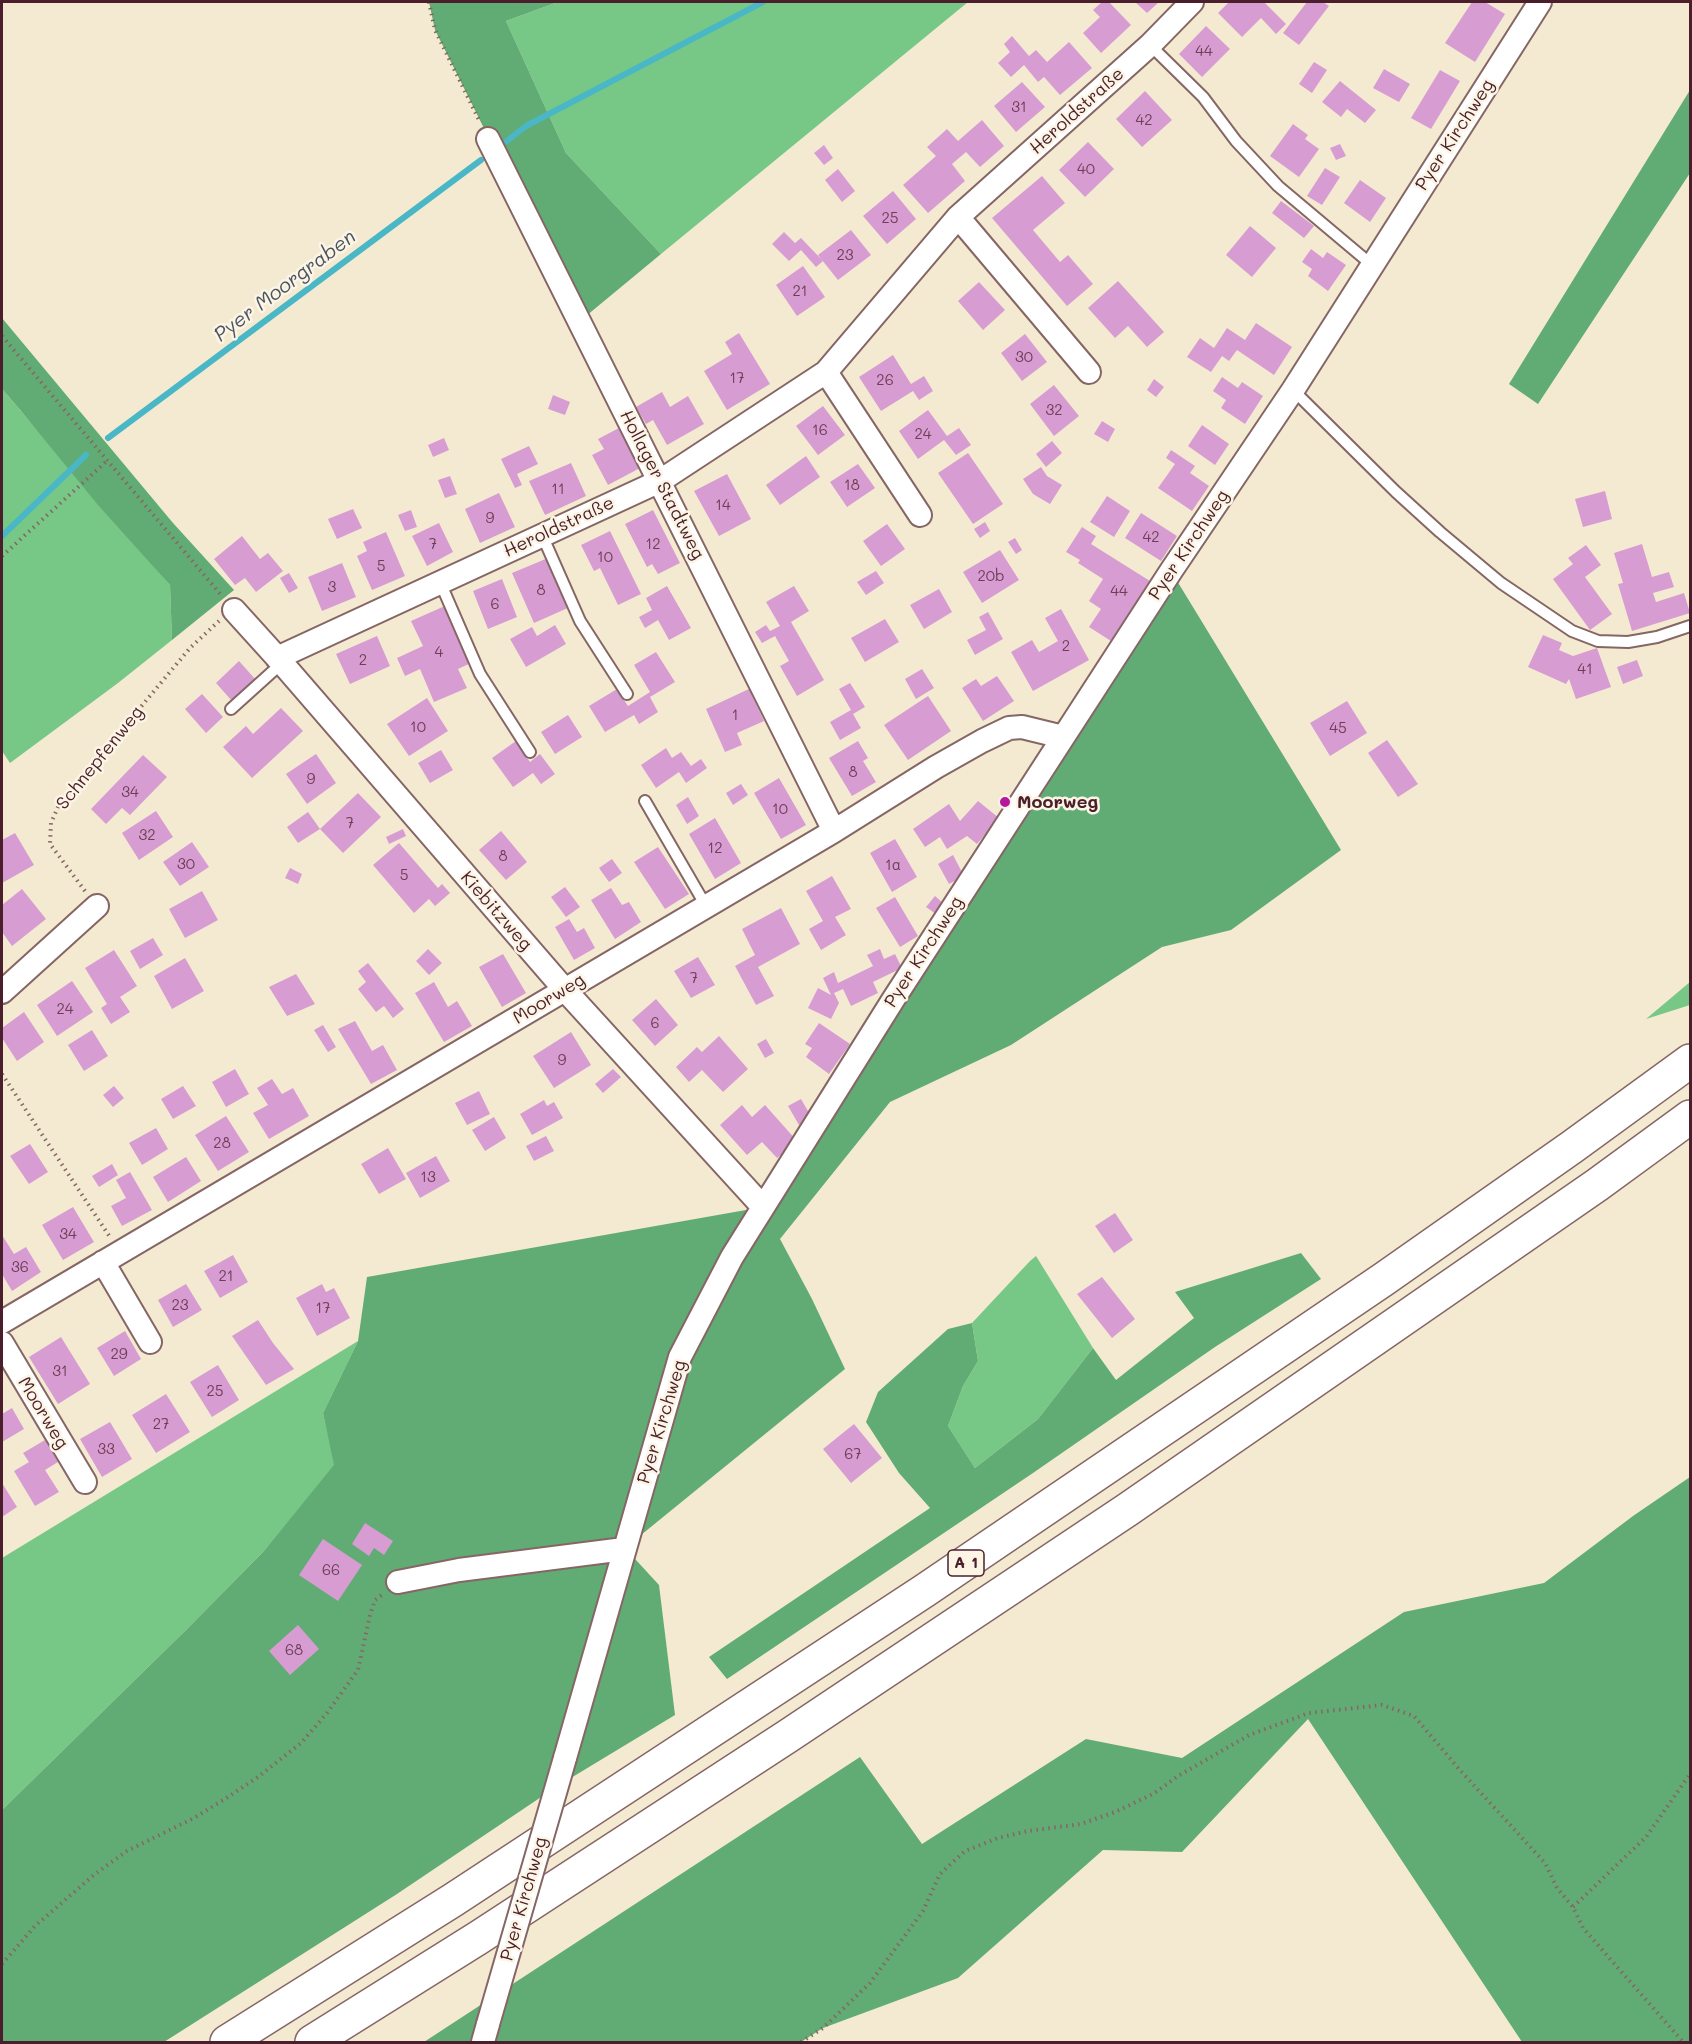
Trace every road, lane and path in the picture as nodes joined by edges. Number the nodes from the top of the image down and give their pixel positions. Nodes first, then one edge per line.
1 (429, 2) edge
2 (1192, 2) edge
3 (1540, 2) edge
4 (1150, 45) junction
5 (488, 139) joint
6 (958, 217) junction
7 (1372, 265) junction
8 (2, 336) edge
9 (825, 372) junction
10 (1089, 372) dead end
11 (1293, 390) junction
12 (108, 460) junction
13 (660, 480) junction
14 (920, 515) dead end
15 (542, 535) junction
16 (2, 556) edge
17 (440, 582) junction
18 (234, 610) junction
19 (1690, 626) edge
20 (280, 660) junction
21 (627, 694) dead end
22 (231, 709) dead end
23 (1063, 737) junction
24 (530, 752) dead end
25 (645, 801) dead end
26 (834, 831) junction
27 (96, 906) joint
28 (706, 906) junction
29 (565, 990) junction
30 (2, 992) edge
31 (1690, 1061) edge
32 (2, 1074) edge
33 (1690, 1117) edge
34 (763, 1207) junction
35 (112, 1257) junction
36 (2, 1322) edge
37 (150, 1342) dead end
38 (2, 1343) edge
39 (85, 1482) dead end
40 (624, 1549) junction
41 (398, 1582) joint
42 (1690, 1774) edge
43 (1573, 1907) junction
44 (2, 1964) edge
45 (486, 2033) edge
46 (227, 2043) edge
47 (312, 2043) edge
48 (801, 2043) edge
49 (1683, 2043) edge

1 - 5 path
2 - 4 street, Heroldstraße
3 - 7 street, Pyer Kirchweg
4 - 6 street, Heroldstraße
4 - 7 lane
5 - 13 street, Hollager Stadtweg
6 - 9 street, Heroldstraße
6 - 10 street
7 - 11 street, Pyer Kirchweg
8 - 12 path
9 - 13 street, Heroldstraße
9 - 14 street
11 - 19 lane
11 - 23 street, Pyer Kirchweg
12 - 16 path
12 - 18 path
13 - 15 street, Heroldstraße
13 - 26 street, Hollager Stadtweg
15 - 17 street, Heroldstraße
15 - 21 lane
17 - 20 street, Heroldstraße
17 - 24 lane
18 - 20 street, Kiebitzweg
18 - 27 path, Schnepfenweg
20 - 22 lane
20 - 29 street, Kiebitzweg
23 - 26 street, Moorweg
23 - 34 street, Pyer Kirchweg
25 - 28 lane
26 - 28 street, Moorweg
27 - 30 street
28 - 29 street, Moorweg
29 - 34 street, Kiebitzweg
29 - 35 street, Moorweg
31 - 46 highway, A 1
32 - 35 path
33 - 47 highway, A 1
34 - 40 street, Pyer Kirchweg
35 - 36 street, Moorweg
35 - 37 street
38 - 39 street, Moorweg
40 - 41 street
40 - 45 street, Pyer Kirchweg, bridge
41 - 44 path
42 - 43 path
43 - 48 path
43 - 49 path

